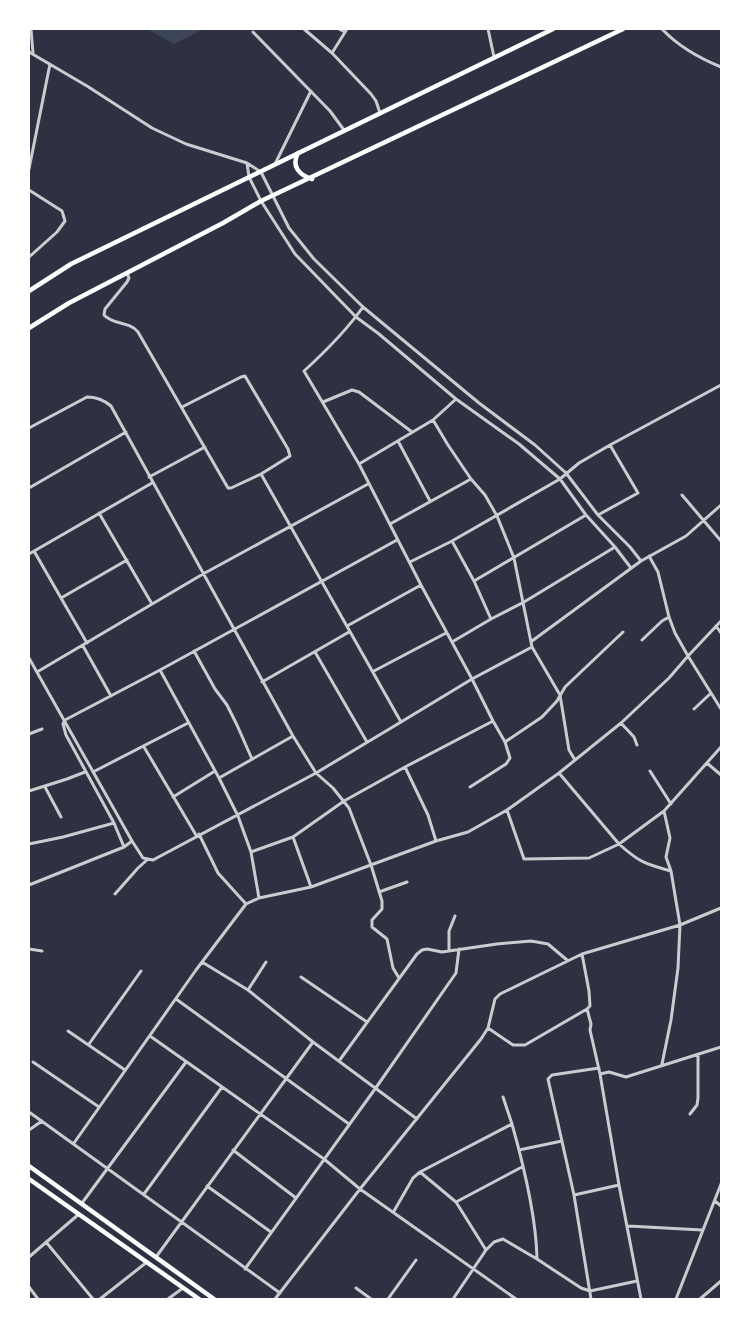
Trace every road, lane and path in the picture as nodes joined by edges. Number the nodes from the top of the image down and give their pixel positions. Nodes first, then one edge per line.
1 (31, 29) edge
2 (304, 29) edge
3 (339, 29) edge
4 (488, 29) edge
5 (553, 29) edge
6 (623, 29) edge
7 (662, 29) edge
8 (346, 30) edge
9 (253, 32) dead end
10 (31, 53) edge
11 (332, 53) junction
12 (494, 57) junction
13 (50, 64) junction
14 (721, 67) edge
15 (311, 91) junction
16 (380, 113) junction
17 (344, 130) junction
18 (298, 153) junction
19 (247, 163) junction
20 (275, 164) junction
21 (29, 169) edge
22 (261, 172) junction
23 (249, 177) junction
24 (312, 178) junction
25 (29, 190) edge
26 (273, 196) junction
27 (261, 202) junction
28 (29, 257) edge
29 (126, 272) junction
30 (29, 292) edge
31 (363, 307) junction
32 (356, 317) junction
33 (29, 328) edge
34 (721, 385) edge
35 (456, 399) junction
36 (323, 402) junction
37 (182, 407) junction
38 (433, 420) junction
39 (29, 428) edge
40 (126, 432) junction
41 (412, 432) junction
42 (398, 440) junction
43 (610, 445) junction
44 (205, 447) junction
45 (359, 464) junction
46 (566, 473) junction
47 (261, 474) junction
48 (149, 477) junction
49 (471, 479) junction
50 (560, 479) junction
51 (152, 483) junction
52 (368, 484) junction
53 (29, 488) edge
54 (682, 495) dead end
55 (430, 501) junction
56 (721, 505) edge
57 (100, 513) junction
58 (586, 515) junction
59 (598, 515) junction
60 (497, 516) junction
61 (704, 521) junction
62 (390, 524) junction
63 (290, 526) junction
64 (397, 540) junction
65 (452, 541) junction
66 (721, 541) edge
67 (616, 547) junction
68 (34, 551) junction
69 (29, 554) edge
70 (649, 556) junction
71 (514, 558) junction
72 (127, 560) junction
73 (410, 562) junction
74 (641, 562) junction
75 (631, 568) junction
76 (203, 574) junction
77 (474, 581) junction
78 (322, 582) junction
79 (421, 585) junction
80 (61, 598) junction
81 (524, 602) junction
82 (152, 604) junction
83 (669, 617) junction
84 (491, 618) junction
85 (721, 622) edge
86 (347, 626) junction
87 (716, 626) junction
88 (233, 629) junction
89 (350, 632) junction
90 (623, 632) dead end
91 (446, 633) junction
92 (721, 634) edge
93 (642, 640) dead end
94 (532, 641) junction
95 (452, 642) junction
96 (87, 643) junction
97 (83, 646) junction
98 (532, 647) junction
99 (194, 650) junction
100 (315, 652) junction
101 (688, 656) junction
102 (29, 658) edge
103 (160, 670) junction
104 (374, 671) junction
105 (37, 672) junction
106 (472, 679) junction
107 (262, 682) junction
108 (710, 694) junction
109 (560, 695) junction
110 (111, 696) junction
111 (694, 708) dead end
112 (721, 709) edge
113 (65, 720) junction
114 (401, 722) junction
115 (493, 722) junction
116 (188, 723) junction
117 (621, 723) junction
118 (42, 729) dead end
119 (29, 734) edge
120 (293, 736) junction
121 (367, 742) junction
122 (504, 742) junction
123 (637, 744) dead end
124 (144, 747) junction
125 (721, 747) edge
126 (252, 760) junction
127 (575, 760) junction
128 (707, 763) junction
129 (405, 767) junction
130 (215, 771) junction
131 (650, 771) dead end
132 (85, 772) junction
133 (93, 772) junction
134 (316, 773) junction
135 (559, 773) junction
136 (721, 775) edge
137 (220, 778) junction
138 (470, 786) dead end
139 (45, 787) junction
140 (29, 791) edge
141 (173, 797) junction
142 (344, 801) junction
143 (671, 804) junction
144 (507, 810) junction
145 (664, 811) junction
146 (238, 816) junction
147 (61, 817) dead end
148 (114, 823) junction
149 (198, 835) junction
150 (293, 837) junction
151 (132, 841) junction
152 (436, 841) junction
153 (29, 844) edge
154 (619, 844) junction
155 (124, 846) junction
156 (250, 852) junction
157 (148, 860) junction
158 (372, 865) junction
159 (671, 871) junction
160 (407, 882) dead end
161 (29, 885) edge
162 (311, 888) junction
163 (379, 892) junction
164 (114, 894) dead end
165 (259, 898) junction
166 (246, 904) junction
167 (721, 908) edge
168 (455, 916) dead end
169 (680, 925) junction
170 (29, 949) edge
171 (459, 949) junction
172 (42, 951) dead end
173 (449, 951) junction
174 (582, 954) junction
175 (567, 960) junction
176 (202, 962) junction
177 (266, 962) dead end
178 (141, 970) dead end
179 (301, 977) dead end
180 (399, 978) junction
181 (248, 990) junction
182 (176, 999) junction
183 (587, 1009) junction
184 (367, 1022) junction
185 (488, 1028) junction
186 (68, 1031) dead end
187 (150, 1036) junction
188 (312, 1042) junction
189 (88, 1044) junction
190 (721, 1047) edge
191 (698, 1054) junction
192 (33, 1062) dead end
193 (186, 1062) junction
194 (338, 1062) junction
195 (662, 1064) junction
196 (599, 1068) junction
197 (125, 1070) junction
198 (600, 1074) junction
199 (286, 1078) junction
200 (222, 1087) junction
201 (376, 1089) junction
202 (504, 1098) dead end
203 (99, 1107) junction
204 (29, 1112) edge
205 (259, 1114) junction
206 (690, 1114) dead end
207 (417, 1118) junction
208 (42, 1120) junction
209 (349, 1124) junction
210 (512, 1124) junction
211 (29, 1130) edge
212 (562, 1141) junction
213 (74, 1144) junction
214 (233, 1150) junction
215 (519, 1150) junction
216 (324, 1159) junction
217 (29, 1166) edge
218 (522, 1166) junction
219 (108, 1170) junction
220 (420, 1172) junction
221 (30, 1180) edge
222 (721, 1184) edge
223 (619, 1185) junction
224 (207, 1186) junction
225 (360, 1189) junction
226 (144, 1194) junction
227 (574, 1195) junction
228 (296, 1198) junction
229 (715, 1201) junction
230 (456, 1202) junction
231 (82, 1203) junction
232 (721, 1206) edge
233 (394, 1211) junction
234 (78, 1214) junction
235 (181, 1222) junction
236 (628, 1226) junction
237 (702, 1230) junction
238 (271, 1232) junction
239 (46, 1242) junction
240 (486, 1250) junction
241 (156, 1256) junction
242 (29, 1257) edge
243 (537, 1258) junction
244 (416, 1260) dead end
245 (147, 1262) junction
246 (245, 1268) junction
247 (474, 1269) junction
248 (637, 1281) junction
249 (721, 1281) edge
250 (29, 1288) edge
251 (183, 1288) junction
252 (356, 1288) dead end
253 (590, 1291) junction
254 (280, 1293) junction
255 (38, 1299) edge
256 (93, 1299) edge
257 (100, 1299) edge
258 (168, 1299) edge
259 (199, 1299) edge
260 (214, 1299) edge
261 (275, 1299) edge
262 (371, 1299) edge
263 (388, 1299) edge
264 (453, 1299) edge
265 (516, 1299) edge
266 (591, 1299) edge
267 (642, 1299) edge
268 (676, 1299) edge
269 (700, 1299) edge

1 - 10 street
2 - 11 street
3 - 8 street
4 - 12 street
5 - 12 main road
6 - 24 main road
7 - 14 street
8 - 11 street
9 - 15 street
10 - 13 street
11 - 16 street
12 - 16 main road
13 - 19 street
13 - 21 street
15 - 17 street
15 - 20 street
16 - 17 main road
17 - 18 main road
18 - 20 main road
18 - 24 main road
19 - 22 street
19 - 23 street
20 - 22 main road
22 - 23 main road
22 - 26 street
23 - 27 street
23 - 30 main road
24 - 26 main road
25 - 28 street
26 - 27 main road
26 - 31 street
27 - 29 main road
27 - 32 street
29 - 33 main road
29 - 37 street
31 - 32 street
31 - 46 street
32 - 35 street
32 - 36 street
34 - 43 street
35 - 38 street
35 - 50 street
36 - 41 street
36 - 45 street
37 - 44 street
37 - 47 street
38 - 41 street
38 - 49 street
39 - 40 street
40 - 48 street
40 - 53 street
41 - 42 street
42 - 45 street
42 - 55 street
43 - 46 street
43 - 59 street
44 - 47 street
44 - 48 street
45 - 52 street
46 - 50 street
46 - 59 street
47 - 63 street
48 - 51 street
49 - 55 street
49 - 60 street
50 - 58 street
50 - 60 street
51 - 57 street
51 - 76 street
52 - 62 street
52 - 63 street
54 - 61 street
55 - 62 street
56 - 61 street
57 - 68 street
57 - 72 street
58 - 67 street
58 - 71 street
59 - 74 street
60 - 65 street
60 - 71 street
61 - 66 street
61 - 70 street
62 - 64 street
63 - 76 street
63 - 78 street
64 - 73 street
64 - 78 street
65 - 73 street
65 - 77 street
67 - 75 street
67 - 81 street
68 - 69 street
68 - 80 street
70 - 74 street
70 - 83 street
71 - 77 street
71 - 81 street
72 - 80 street
72 - 82 street
73 - 79 street
74 - 75 street
75 - 94 street
76 - 82 street
76 - 88 street
77 - 84 street
78 - 86 street
78 - 88 street
79 - 86 street
79 - 91 street
80 - 96 street
81 - 84 street
81 - 94 street
82 - 96 street
83 - 93 street
83 - 101 street
84 - 95 street
85 - 87 street
86 - 89 street
87 - 92 street
87 - 101 street
88 - 99 street
88 - 107 street
89 - 100 street
89 - 104 street
90 - 109 street
91 - 95 street
91 - 104 street
94 - 98 street
95 - 106 street
96 - 97 street
97 - 105 street
97 - 110 street
98 - 106 street
98 - 109 street
99 - 103 street
99 - 126 street
100 - 107 street
100 - 121 street
101 - 108 street
101 - 117 street
102 - 105 street
103 - 110 street
103 - 116 street
104 - 114 street
105 - 113 street
106 - 114 street
106 - 115 street
107 - 120 street
108 - 111 street
108 - 112 street
109 - 122 street
109 - 127 street
110 - 113 street
113 - 132 street
113 - 133 street
114 - 121 street
115 - 122 street
115 - 129 street
116 - 124 street
116 - 130 street
117 - 123 street
117 - 127 street
118 - 119 street
120 - 126 street
120 - 134 street
121 - 134 street
122 - 138 street
124 - 133 street
124 - 141 street
125 - 128 street
126 - 137 street
127 - 135 street
128 - 136 street
128 - 143 street
129 - 142 street
129 - 152 street
130 - 137 street
130 - 141 street
131 - 143 street
132 - 139 street
132 - 148 street
133 - 151 street
134 - 142 street
134 - 146 street
135 - 144 street
135 - 154 street
137 - 146 street
139 - 140 street
139 - 147 street
141 - 149 street
142 - 150 street
142 - 158 street
143 - 145 street
144 - 152 street
144 - 154 street
145 - 154 street
145 - 159 street
146 - 149 street
146 - 156 street
148 - 153 street
148 - 155 street
149 - 157 street
149 - 166 street
150 - 156 street
150 - 162 street
151 - 155 street
151 - 157 street
152 - 158 street
154 - 159 street
155 - 161 street
156 - 165 street
157 - 164 street
158 - 162 street
158 - 163 street
159 - 169 street
160 - 163 street
162 - 165 street
163 - 180 street
165 - 166 street
166 - 176 street
167 - 169 street
168 - 173 street
169 - 174 street
169 - 195 street
170 - 172 street
171 - 173 street
171 - 175 street
171 - 201 street
173 - 180 street
174 - 175 street
174 - 183 street
175 - 185 street
176 - 181 street
176 - 182 street
177 - 181 street
178 - 189 street
179 - 184 street
180 - 184 street
181 - 188 street
182 - 187 street
182 - 199 street
183 - 185 street
183 - 196 street
184 - 194 street
185 - 207 street
186 - 189 street
187 - 193 street
187 - 197 street
188 - 194 street
188 - 199 street
189 - 197 street
190 - 191 street
191 - 195 street
191 - 206 street
192 - 203 street
193 - 200 street
193 - 219 street
194 - 201 street
195 - 198 street
196 - 198 street
196 - 212 street
197 - 203 street
198 - 223 street
199 - 205 street
199 - 209 street
200 - 205 street
200 - 226 street
201 - 207 street
201 - 209 street
202 - 210 street
203 - 213 street
204 - 208 street
205 - 214 street
205 - 216 street
207 - 225 street
208 - 211 street
208 - 213 street
209 - 216 street
210 - 215 street
210 - 220 street
212 - 215 street
212 - 227 street
213 - 219 street
214 - 224 street
214 - 228 street
215 - 218 street
216 - 225 street
216 - 228 street
217 - 231 main road
218 - 230 street
218 - 243 street
219 - 226 street
219 - 231 street
220 - 230 street
220 - 233 street
221 - 234 main road
222 - 229 street
223 - 227 street
223 - 236 street
224 - 235 street
224 - 238 street
225 - 233 street
225 - 254 street
226 - 235 street
227 - 253 street
228 - 238 street
229 - 232 street
229 - 237 street
230 - 240 street
231 - 241 main road
233 - 247 street
234 - 239 street
234 - 245 main road
235 - 241 street
235 - 246 street
236 - 237 street
236 - 248 street
237 - 268 street
238 - 246 street
239 - 242 street
239 - 256 street
240 - 243 street
240 - 247 street
241 - 260 main road
243 - 253 street
244 - 263 street
245 - 251 main road
245 - 257 street
246 - 254 street
247 - 264 street
247 - 265 street
248 - 253 street
248 - 267 street
249 - 269 street
250 - 255 street
251 - 258 street
251 - 259 main road
252 - 262 street
253 - 266 street
254 - 261 street

